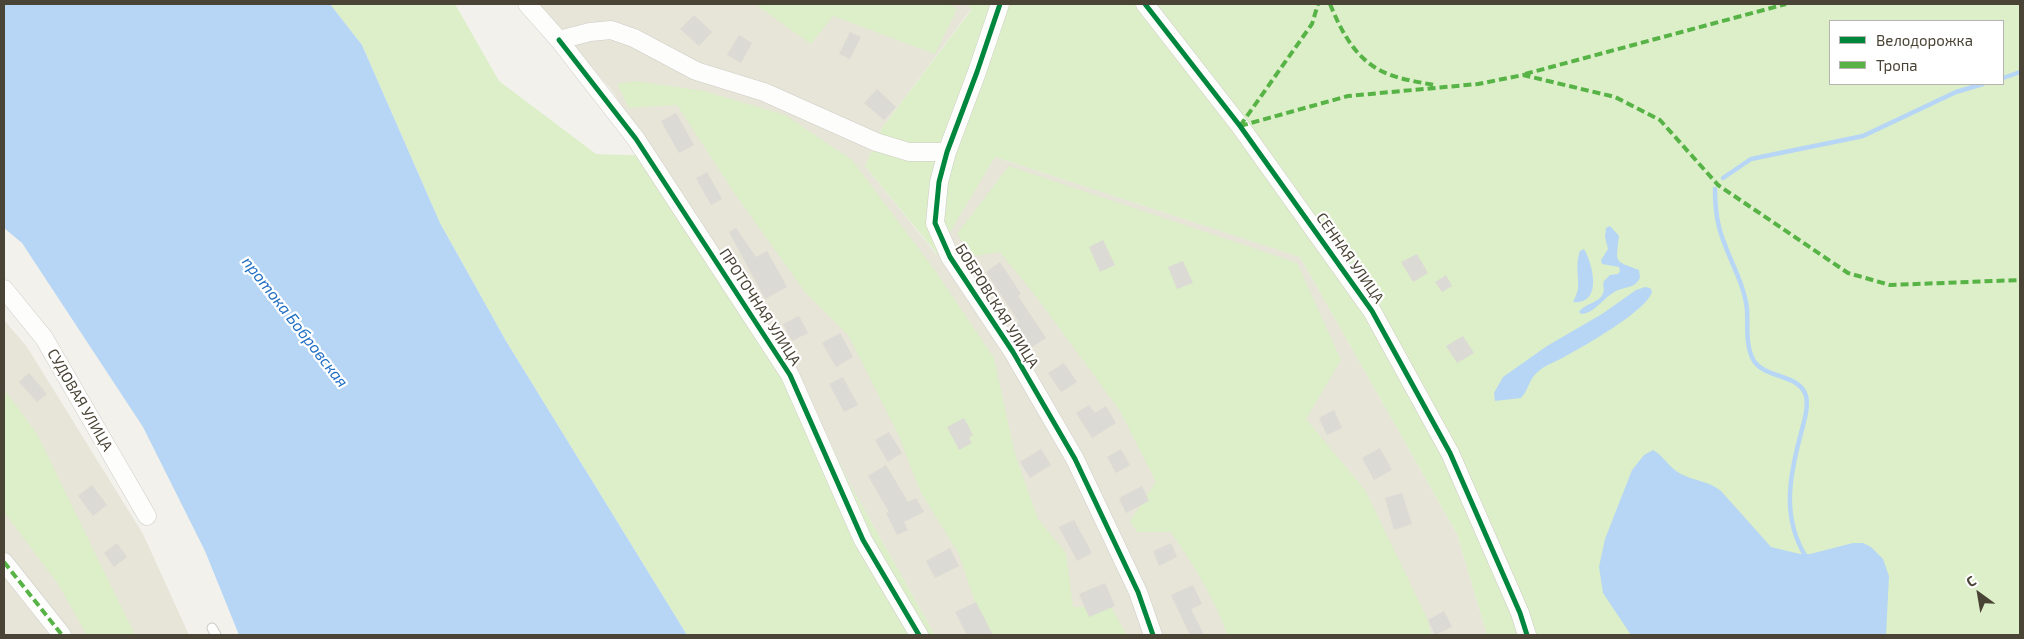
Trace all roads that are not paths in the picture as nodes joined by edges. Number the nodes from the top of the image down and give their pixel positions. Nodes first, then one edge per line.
1 (527, 4) edge
2 (1000, 4) edge
3 (1145, 4) edge
4 (559, 40) junction
5 (947, 152) junction
6 (4, 289) edge
7 (147, 516) dead end
8 (4, 562) edge
9 (62, 635) edge
10 (919, 635) edge
11 (1153, 635) edge
12 (1527, 635) edge

1 - 4 street
2 - 5 street, БОБРОВСКАЯ УЛИЦА
3 - 12 street, СЕННАЯ УЛИЦА
4 - 5 street
4 - 10 street, ПРОТОЧНАЯ УЛИЦА
5 - 11 street, БОБРОВСКАЯ УЛИЦА
6 - 7 street, СУДОВАЯ УЛИЦА
8 - 9 street

